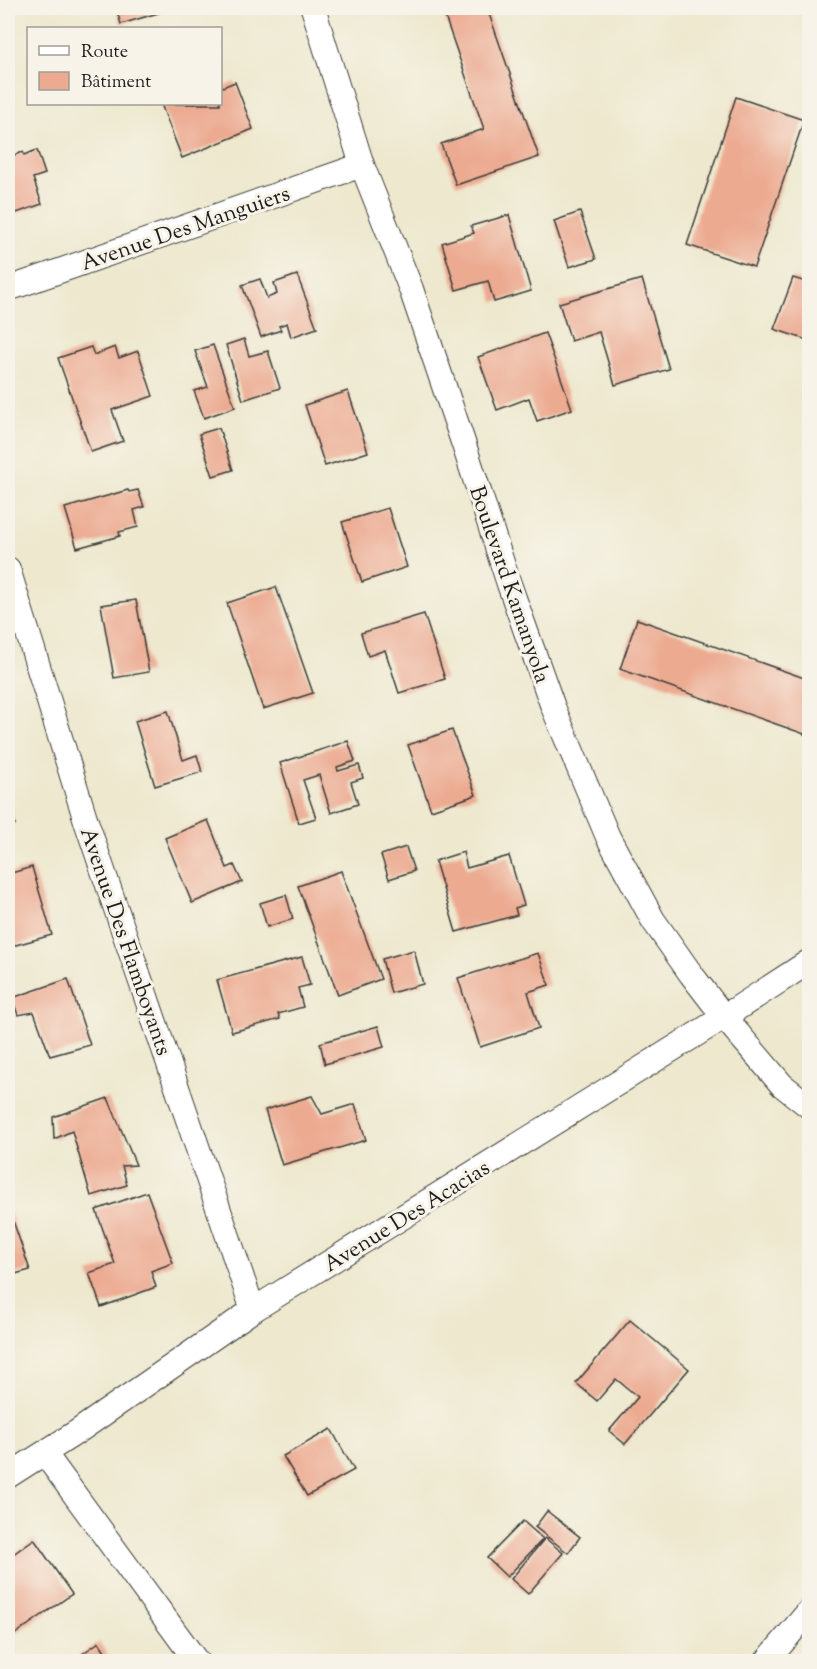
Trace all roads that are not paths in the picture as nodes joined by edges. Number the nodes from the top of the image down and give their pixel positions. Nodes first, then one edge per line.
1 (313, 8) edge
2 (362, 165) junction
3 (8, 289) edge
4 (8, 569) edge
5 (810, 961) edge
6 (724, 1017) junction
7 (810, 1107) edge
8 (253, 1310) junction
9 (45, 1454) junction
10 (8, 1476) edge
11 (810, 1610) edge
12 (197, 1662) edge
13 (766, 1662) edge

1 - 2 street, Boulevard Kamanyola
2 - 3 street, Avenue Des Manguiers
2 - 6 street, Boulevard Kamanyola
4 - 8 street, Avenue Des Flamboyants
5 - 6 street, Avenue Des Acacias
6 - 7 street, Boulevard Kamanyola
6 - 8 street, Avenue Des Acacias
8 - 9 street, Avenue Des Acacias
9 - 10 street, Avenue Des Acacias
9 - 12 street
11 - 13 street

